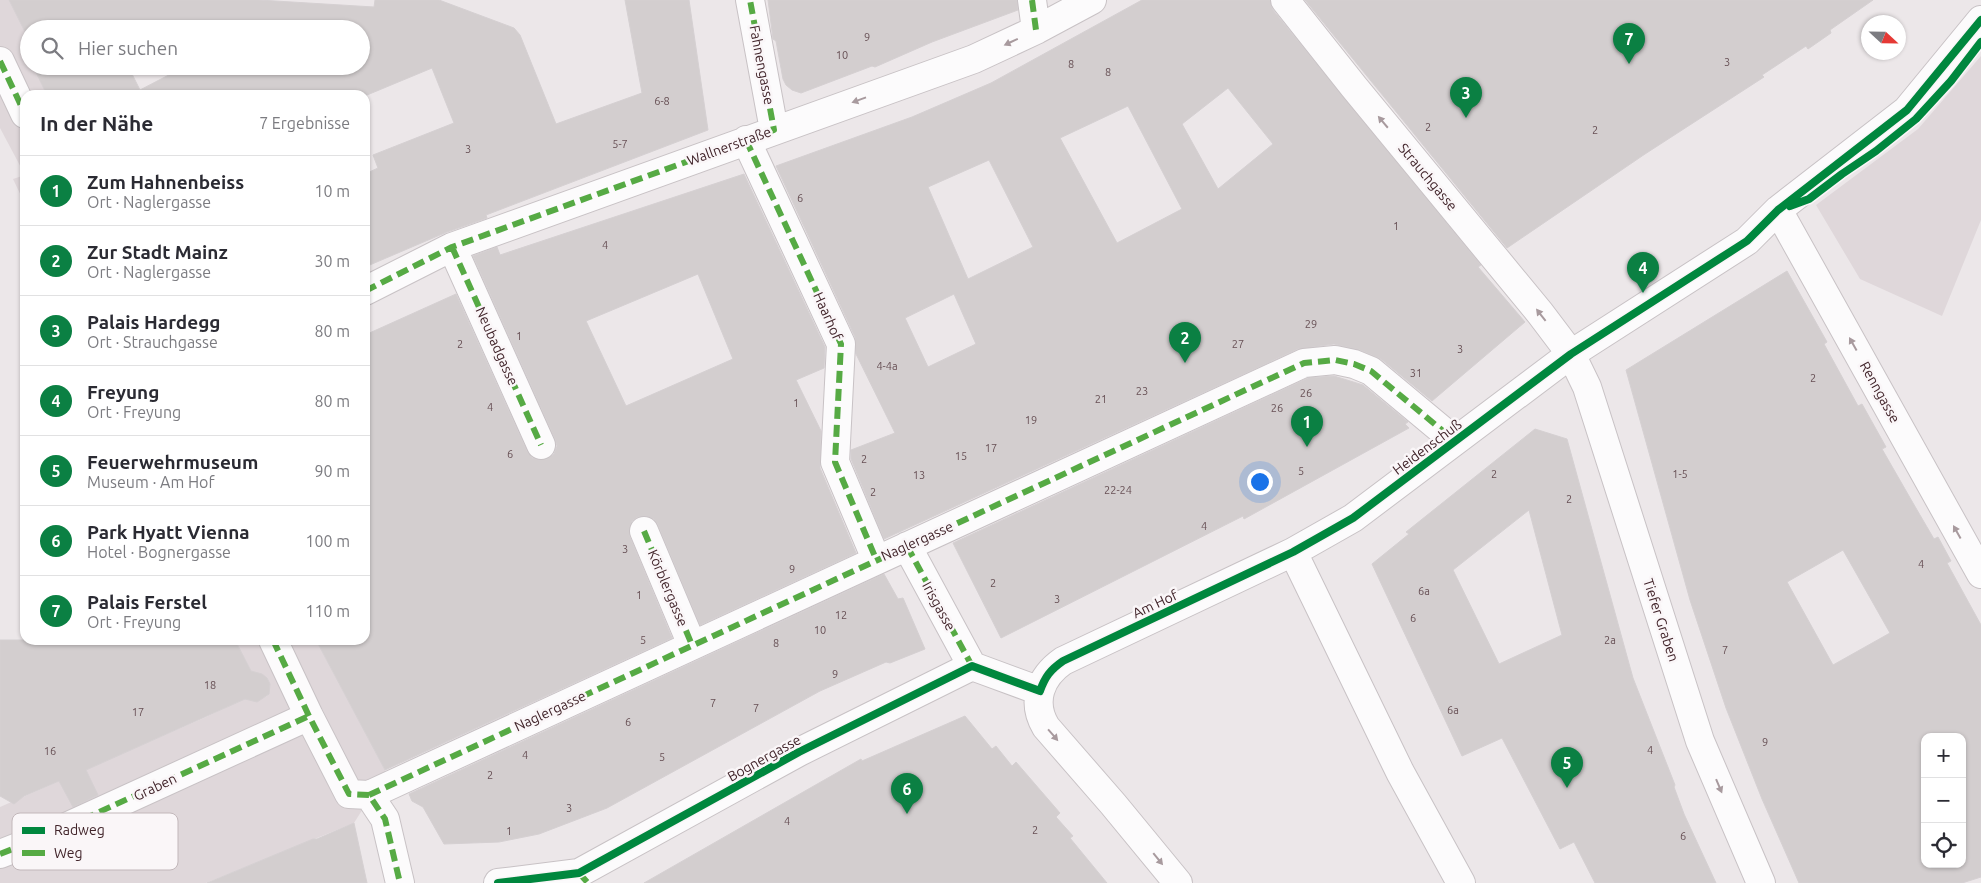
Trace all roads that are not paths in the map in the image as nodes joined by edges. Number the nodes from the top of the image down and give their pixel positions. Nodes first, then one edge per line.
1 (750, 0) edge
2 (1032, 0) edge
3 (1092, 0) edge
4 (1285, 0) edge
5 (1981, 20) edge
6 (1036, 30) junction
7 (0, 61) edge
8 (20, 103) edge
9 (774, 130) junction
10 (746, 140) junction
11 (1778, 210) junction
12 (452, 247) junction
13 (370, 288) edge
14 (1571, 354) junction
15 (1455, 441) junction
16 (541, 445) dead end
17 (644, 531) dead end
18 (907, 546) junction
19 (1293, 552) junction
20 (876, 559) junction
21 (1981, 574) edge
22 (275, 645) edge
23 (692, 645) junction
24 (972, 666) junction
25 (1040, 691) junction
26 (309, 716) junction
27 (369, 795) junction
28 (97, 813) edge
29 (12, 849) edge
30 (0, 854) edge
31 (584, 878) edge
32 (400, 883) edge
33 (498, 883) edge
34 (1178, 883) edge
35 (1461, 883) edge
36 (1761, 883) edge

1 - 9 street, Fahnengasse
2 - 6 street
3 - 6 street, Wallnerstraße
14 -> 4 street, Strauchgasse
5 - 11 street, Heidenschuß
6 -> 9 street, Wallnerstraße
7 - 8 street
9 - 10 street, Wallnerstraße
10 - 12 street, Wallnerstraße
10 - 20 street, Haarhof
11 - 14 street, Heidenschuß
21 -> 11 street, Renngasse
12 - 13 street, Wallnerstraße
12 - 16 street, Neubadgasse
14 - 15 street, Heidenschuß
14 -> 36 street, Tiefer Graben
15 - 18 street, Naglergasse
15 - 19 street, Heidenschuß
17 - 23 street, Körblergasse
18 - 20 street, Naglergasse
18 - 24 street, Irisgasse
19 - 25 street, Am Hof
19 - 35 street
20 - 23 street, Naglergasse
22 - 26 street
23 - 27 street, Naglergasse
24 - 25 street
24 - 31 street, Bognergasse
25 -> 34 street, Am Hof
26 - 27 street
26 - 28 street, Graben
27 - 32 street
29 - 30 street, Graben
31 - 33 street, Bognergasse

